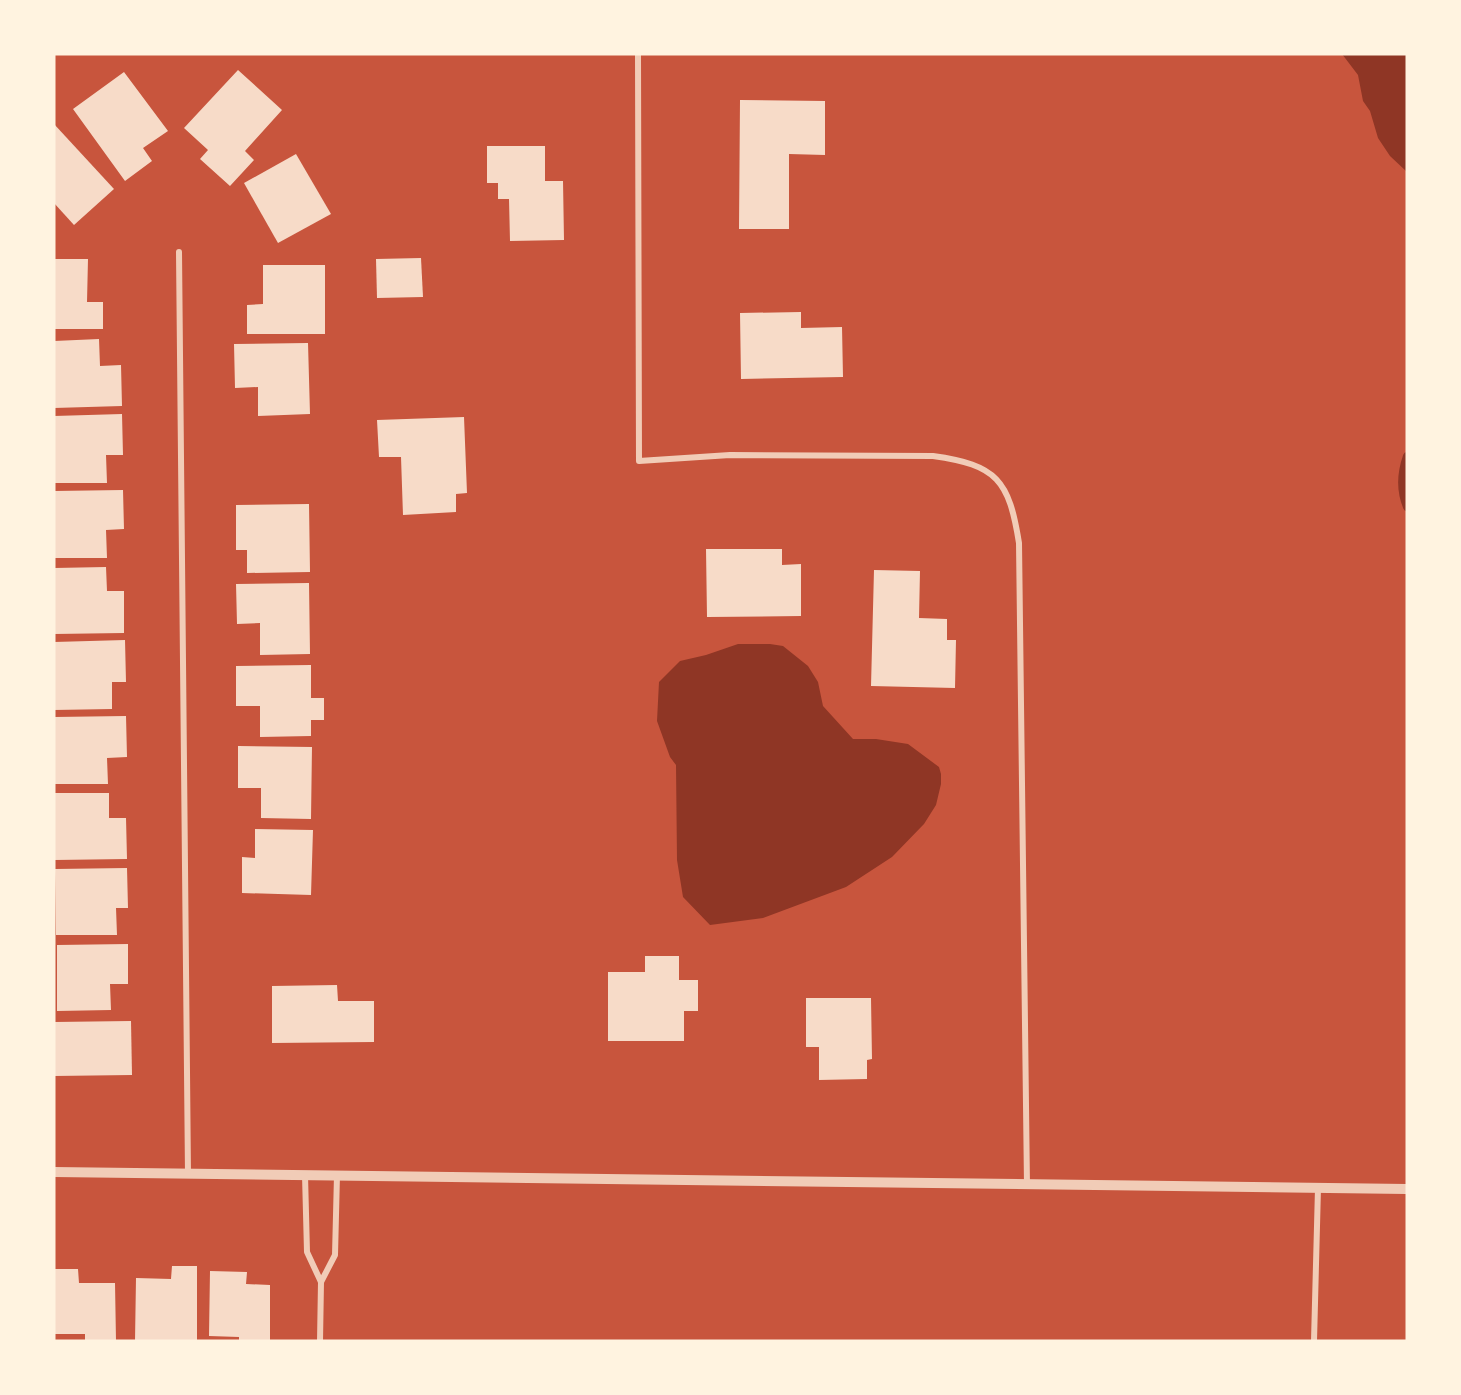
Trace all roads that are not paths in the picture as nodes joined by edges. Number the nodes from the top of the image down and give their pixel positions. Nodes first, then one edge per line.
1 (638, 54) edge
2 (179, 252) dead end
3 (54, 1172) edge
4 (188, 1174) junction
5 (305, 1175) junction
6 (337, 1175) junction
7 (1027, 1185) junction
8 (1318, 1188) junction
9 (1407, 1189) edge
10 (321, 1282) junction
11 (320, 1341) edge
12 (1314, 1341) edge

1 - 7 street
2 - 4 street
3 - 4 street
4 - 5 street
5 - 6 street
5 - 10 street
6 - 7 street
6 - 10 street
7 - 8 street
8 - 9 street
8 - 12 street
10 - 11 street

